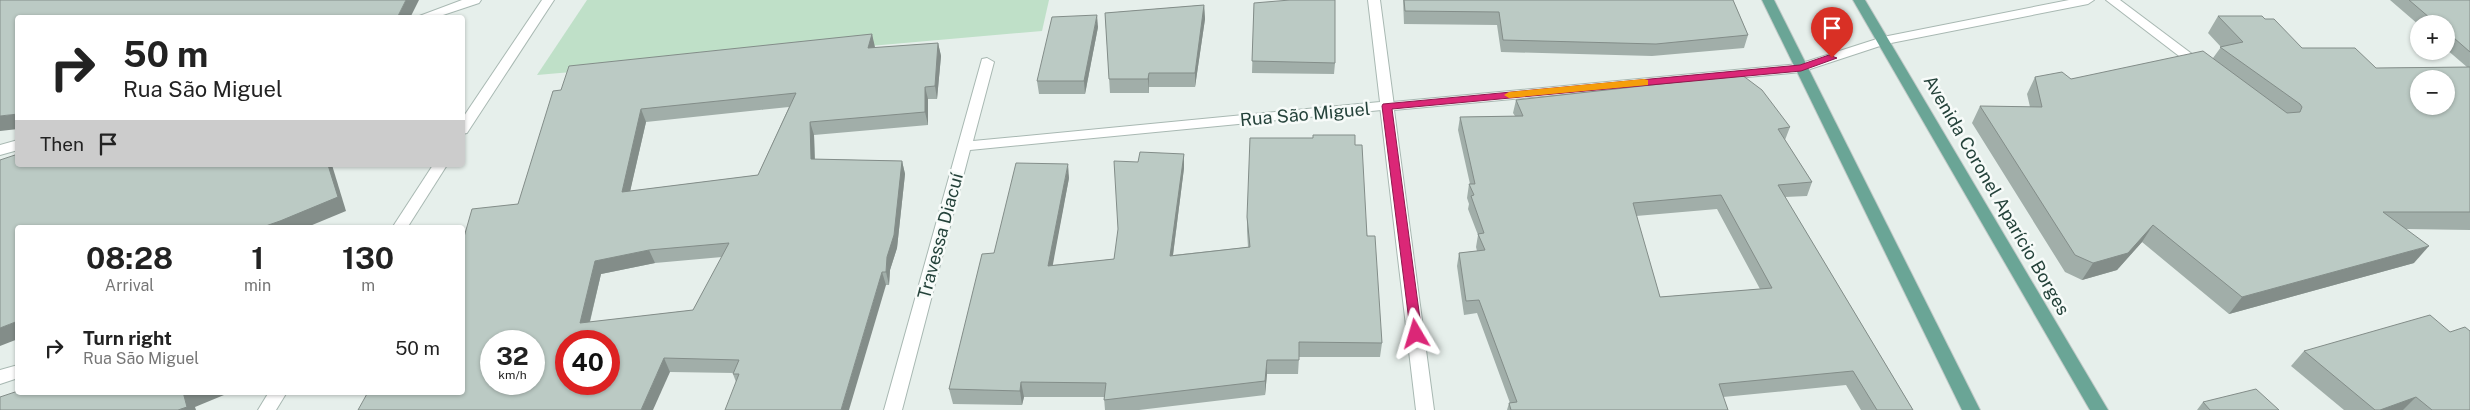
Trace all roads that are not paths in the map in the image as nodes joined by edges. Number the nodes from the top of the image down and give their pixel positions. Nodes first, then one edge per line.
1 (475, 0) edge
2 (548, 0) edge
3 (1374, 0) edge
4 (1768, 0) edge
5 (1859, 0) edge
6 (2088, 0) edge
7 (2112, 0) edge
8 (429, 15) edge
9 (1883, 41) junction
10 (986, 62) dead end
11 (1801, 68) junction
12 (2212, 74) edge
13 (1387, 106) junction
14 (465, 125) edge
15 (15, 146) edge
16 (964, 146) junction
17 (0, 150) edge
18 (439, 167) edge
19 (401, 225) edge
20 (15, 372) edge
21 (0, 377) edge
22 (277, 395) edge
23 (267, 410) edge
24 (893, 410) edge
25 (1425, 410) edge
26 (1971, 410) edge
27 (2099, 410) edge

1 - 8 street
2 - 14 street
3 - 13 street
4 - 11 main road
5 - 9 main road, Avenida Coronel Aparício Borges
6 - 9 street, Rua São Miguel
7 - 12 street
9 - 11 street, Rua São Miguel
9 - 27 main road, Avenida Coronel Aparício Borges
10 - 16 street, Travessa Diacuí
11 - 13 street, Rua São Miguel
11 - 26 main road
13 - 16 street, Rua São Miguel
13 - 25 street
15 - 17 street
16 - 24 street, Travessa Diacuí
18 - 19 street
20 - 21 street
22 - 23 street

